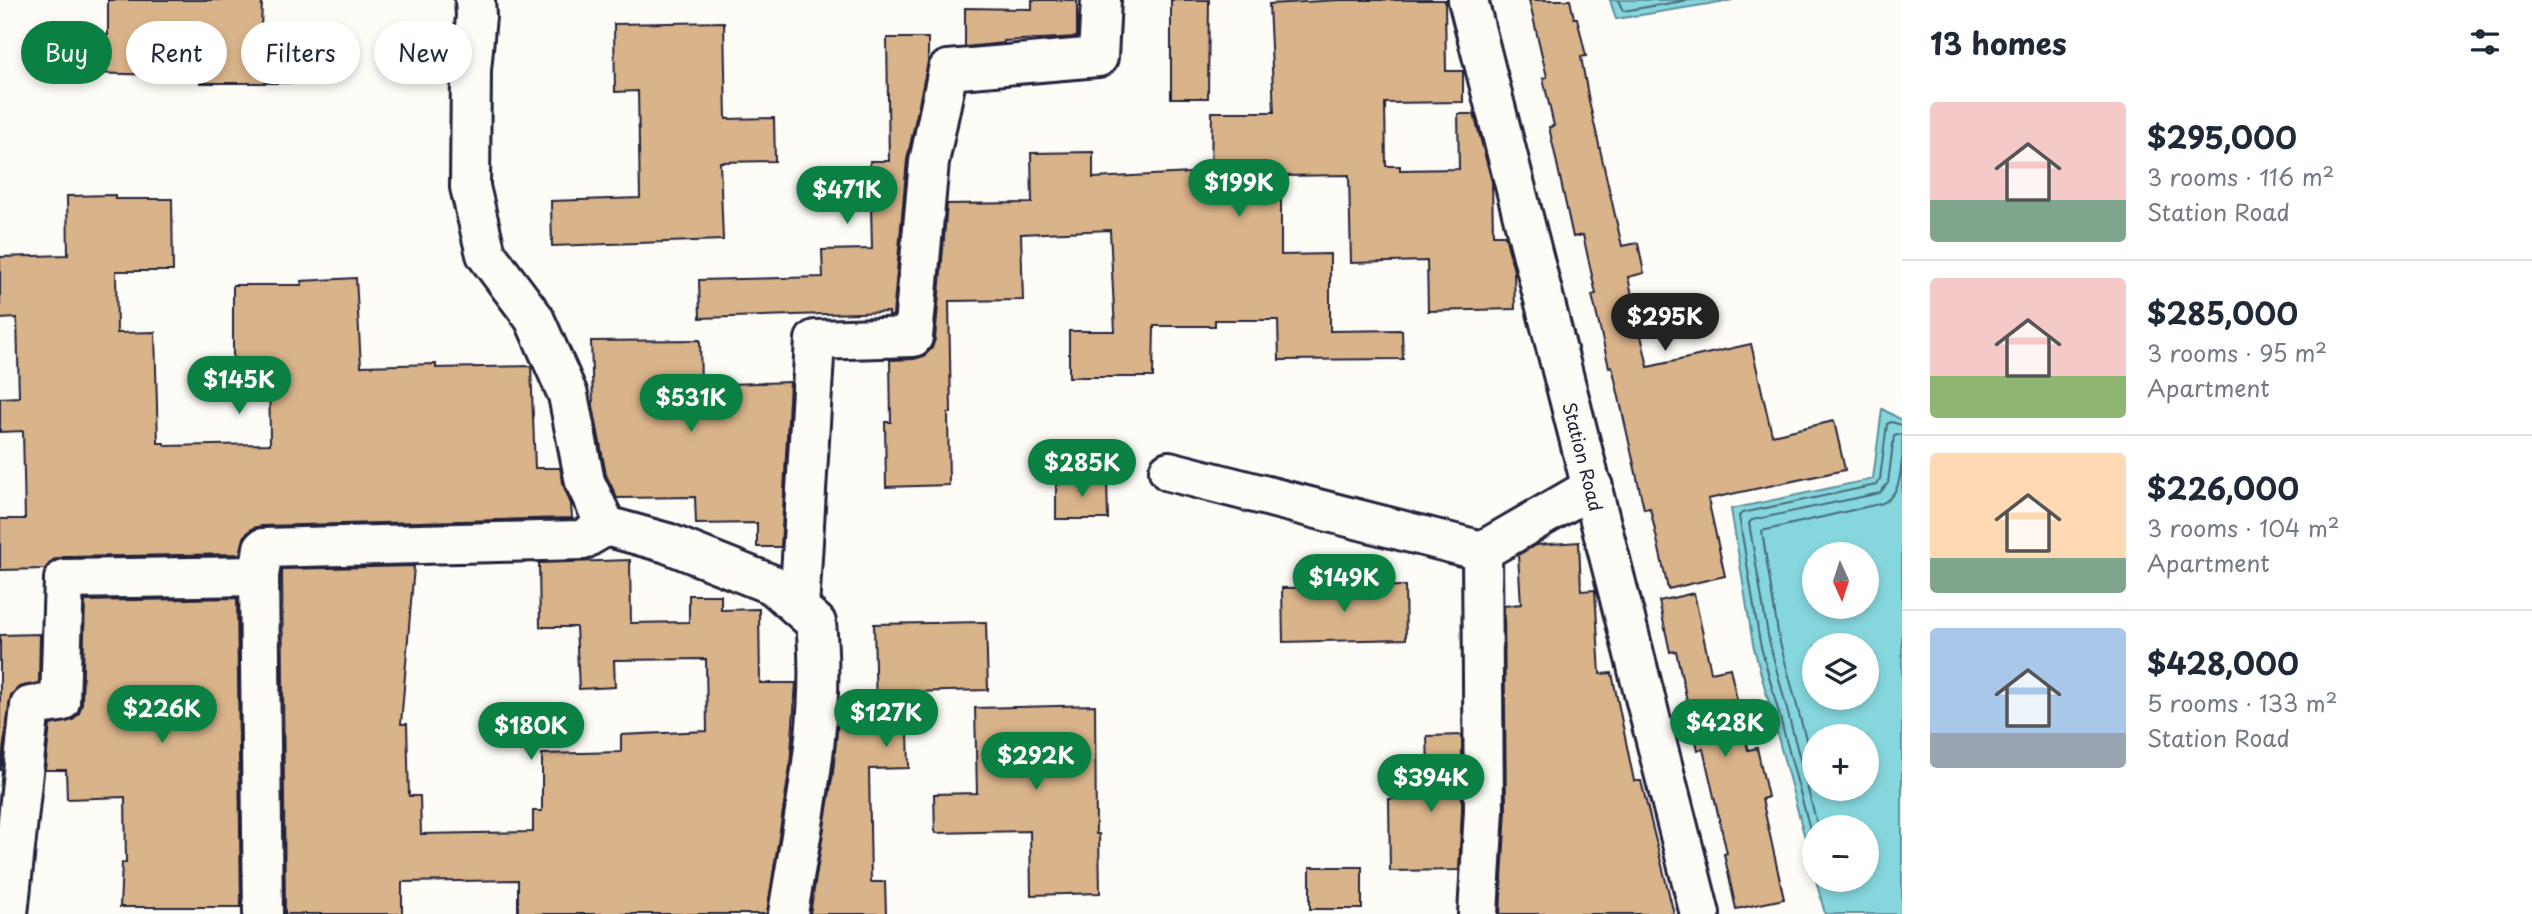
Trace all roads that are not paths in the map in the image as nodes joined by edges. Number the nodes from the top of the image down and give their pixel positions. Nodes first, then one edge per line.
1 (475, 0) edge
2 (1101, 0) edge
3 (1468, 0) edge
4 (1170, 471) dead end
5 (1593, 487) junction
6 (606, 526) junction
7 (1482, 551) junction
8 (259, 576) junction
9 (799, 608) junction
10 (11, 775) edge
11 (8, 914) edge
12 (262, 914) edge
13 (788, 914) edge
14 (1478, 914) edge
15 (1700, 914) edge

1 - 6 street
2 - 9 street
3 - 5 street, Station Road
4 - 7 street
5 - 7 street
5 - 15 street, Station Road
6 - 8 street
6 - 9 street
7 - 14 street
8 - 10 street
8 - 12 street
9 - 13 street
10 - 11 street

